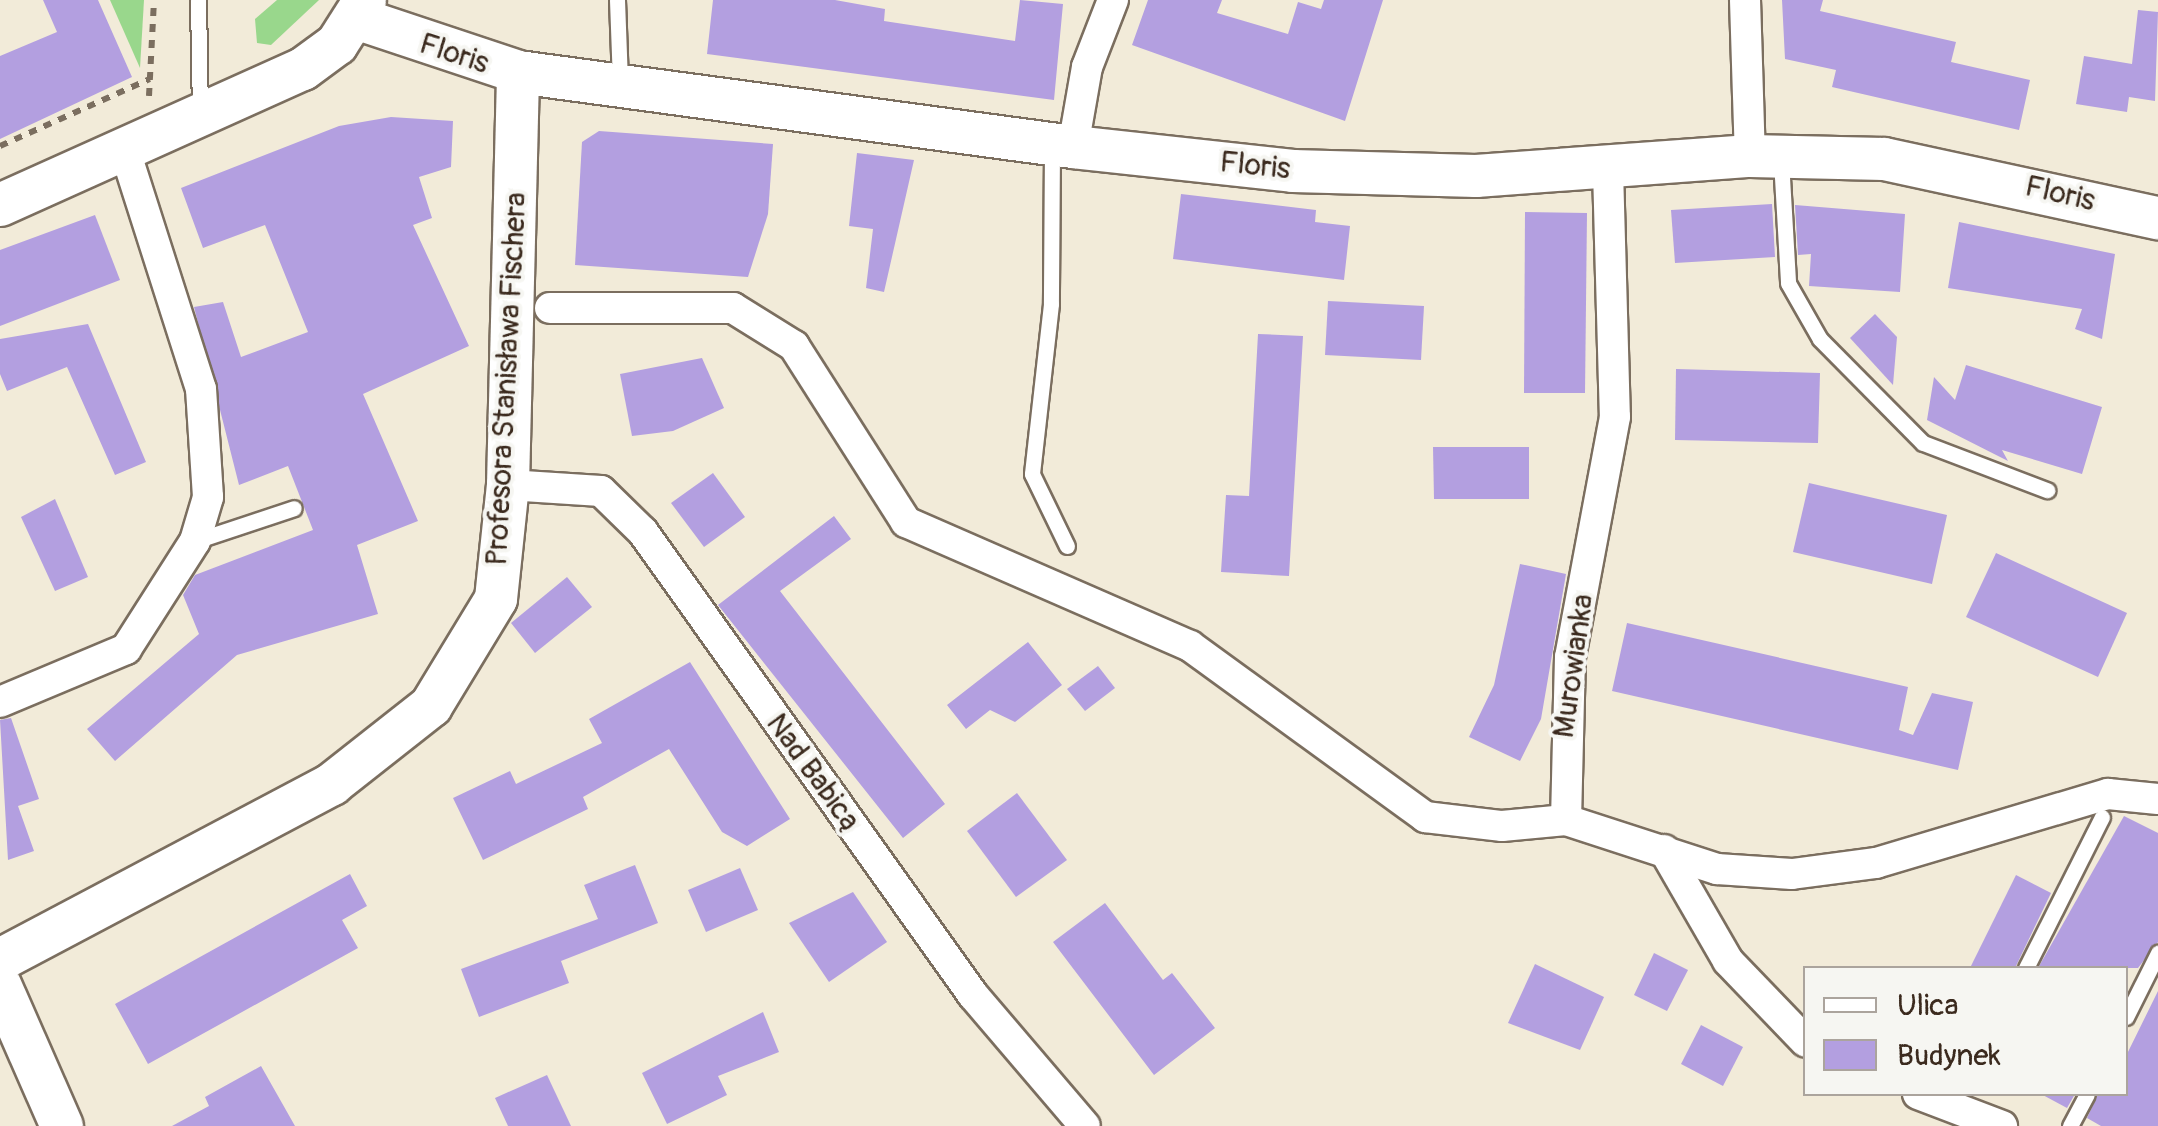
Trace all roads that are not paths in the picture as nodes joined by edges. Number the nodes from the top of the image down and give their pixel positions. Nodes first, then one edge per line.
1 (198, 0) edge
2 (617, 0) edge
3 (1113, 0) edge
4 (1746, 0) edge
5 (362, 10) edge
6 (518, 72) junction
7 (620, 89) junction
8 (200, 118) junction
9 (1062, 146) junction
10 (125, 151) junction
11 (1766, 156) junction
12 (1608, 170) junction
13 (0, 205) edge
14 (2158, 218) edge
15 (550, 308) dead end
16 (508, 485) junction
17 (2047, 490) dead end
18 (294, 508) dead end
19 (195, 541) junction
20 (1067, 546) dead end
21 (0, 702) edge
22 (2158, 799) edge
23 (2102, 817) dead end
24 (1566, 820) junction
25 (1664, 850) junction
26 (2158, 953) edge
27 (0, 960) edge
28 (2027, 966) edge
29 (0, 985) edge
30 (2128, 1013) edge
31 (1803, 1039) edge
32 (1930, 1096) edge
33 (2086, 1096) edge
34 (1960, 1101) edge
35 (62, 1126) edge
36 (1085, 1126) edge
37 (2002, 1126) edge
38 (2070, 1126) edge

1 - 8 lane
2 - 7 lane
3 - 9 street
4 - 11 street
5 - 6 street, Floris
5 - 8 street
6 - 7 street, Floris
6 - 16 street, Profesora Stanisława Fischera
7 - 9 street, Floris
8 - 10 street
9 - 12 street, Floris
9 - 20 lane
10 - 13 street
10 - 19 street
11 - 12 street, Floris
11 - 14 street, Floris
11 - 17 lane
12 - 24 street, Murowianka
15 - 24 street
16 - 27 street, Profesora Stanisława Fischera
16 - 36 street, Nad Babicą
18 - 19 lane
19 - 21 street
22 - 25 street
23 - 28 lane
24 - 25 street
25 - 31 street
26 - 30 lane
29 - 35 street
32 - 34 street
33 - 38 lane
34 - 37 street

